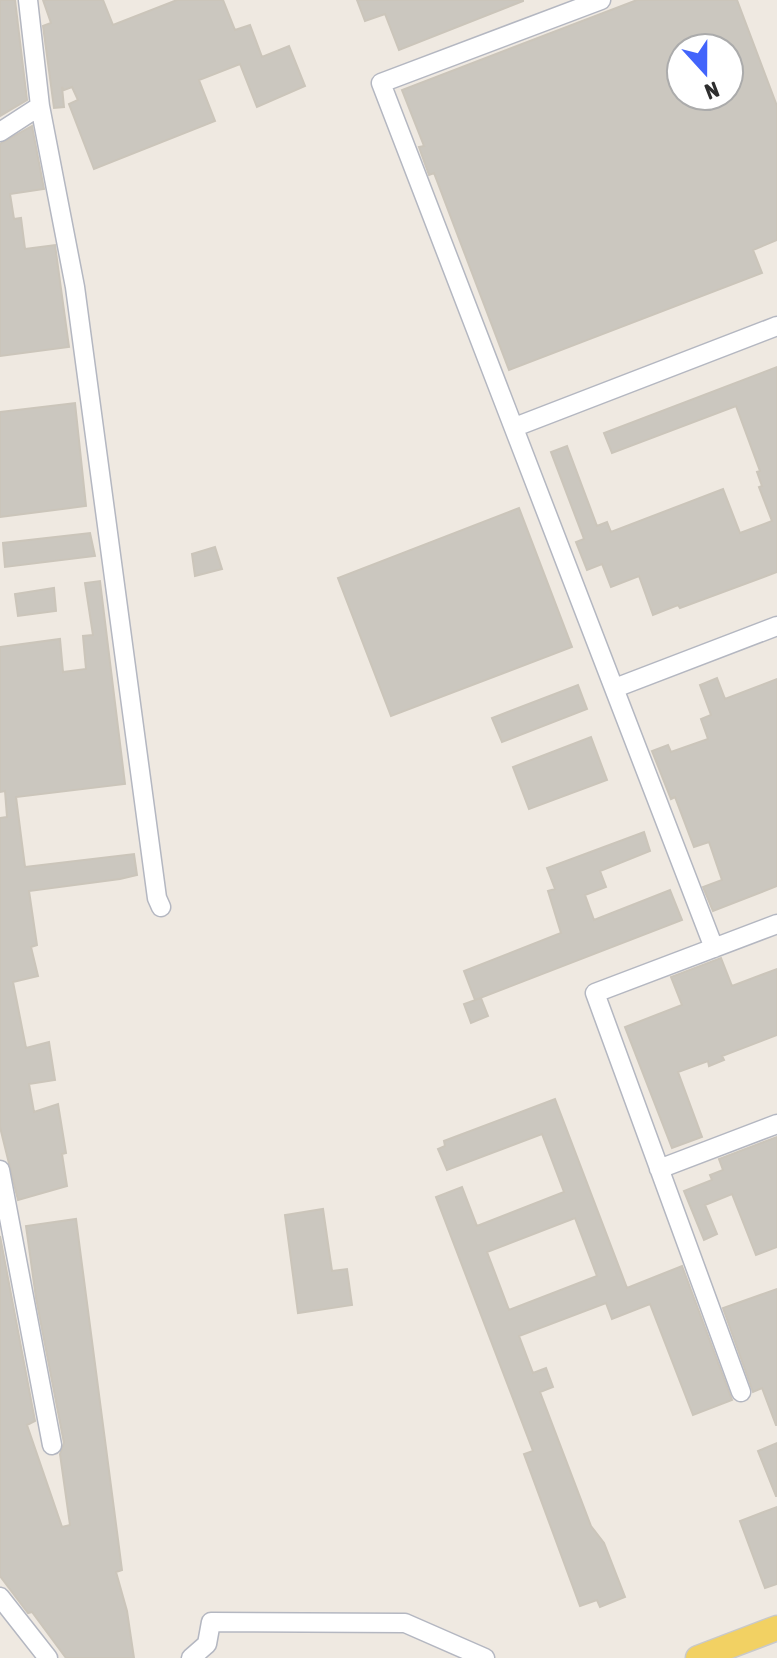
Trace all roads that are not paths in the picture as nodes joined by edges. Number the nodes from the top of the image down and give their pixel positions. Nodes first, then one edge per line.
1 (28, 0) edge
2 (601, 0) edge
3 (40, 106) junction
4 (0, 132) edge
5 (777, 326) edge
6 (515, 427) junction
7 (777, 626) edge
8 (615, 688) junction
9 (161, 907) dead end
10 (777, 924) edge
11 (714, 948) junction
12 (777, 1124) edge
13 (659, 1169) junction
14 (0, 1170) edge
15 (741, 1392) dead end
16 (52, 1445) dead end
17 (0, 1597) edge
18 (777, 1628) edge
19 (48, 1658) edge
20 (191, 1658) edge
21 (485, 1658) edge
22 (698, 1658) edge

1 - 3 street
2 - 6 street
3 - 4 street
3 - 9 street
5 - 6 street
6 - 8 street
7 - 8 street
8 - 11 street
10 - 11 street
11 - 13 street
12 - 13 street
13 - 15 street
14 - 16 street
17 - 19 street
18 - 22 main road
20 - 21 street

